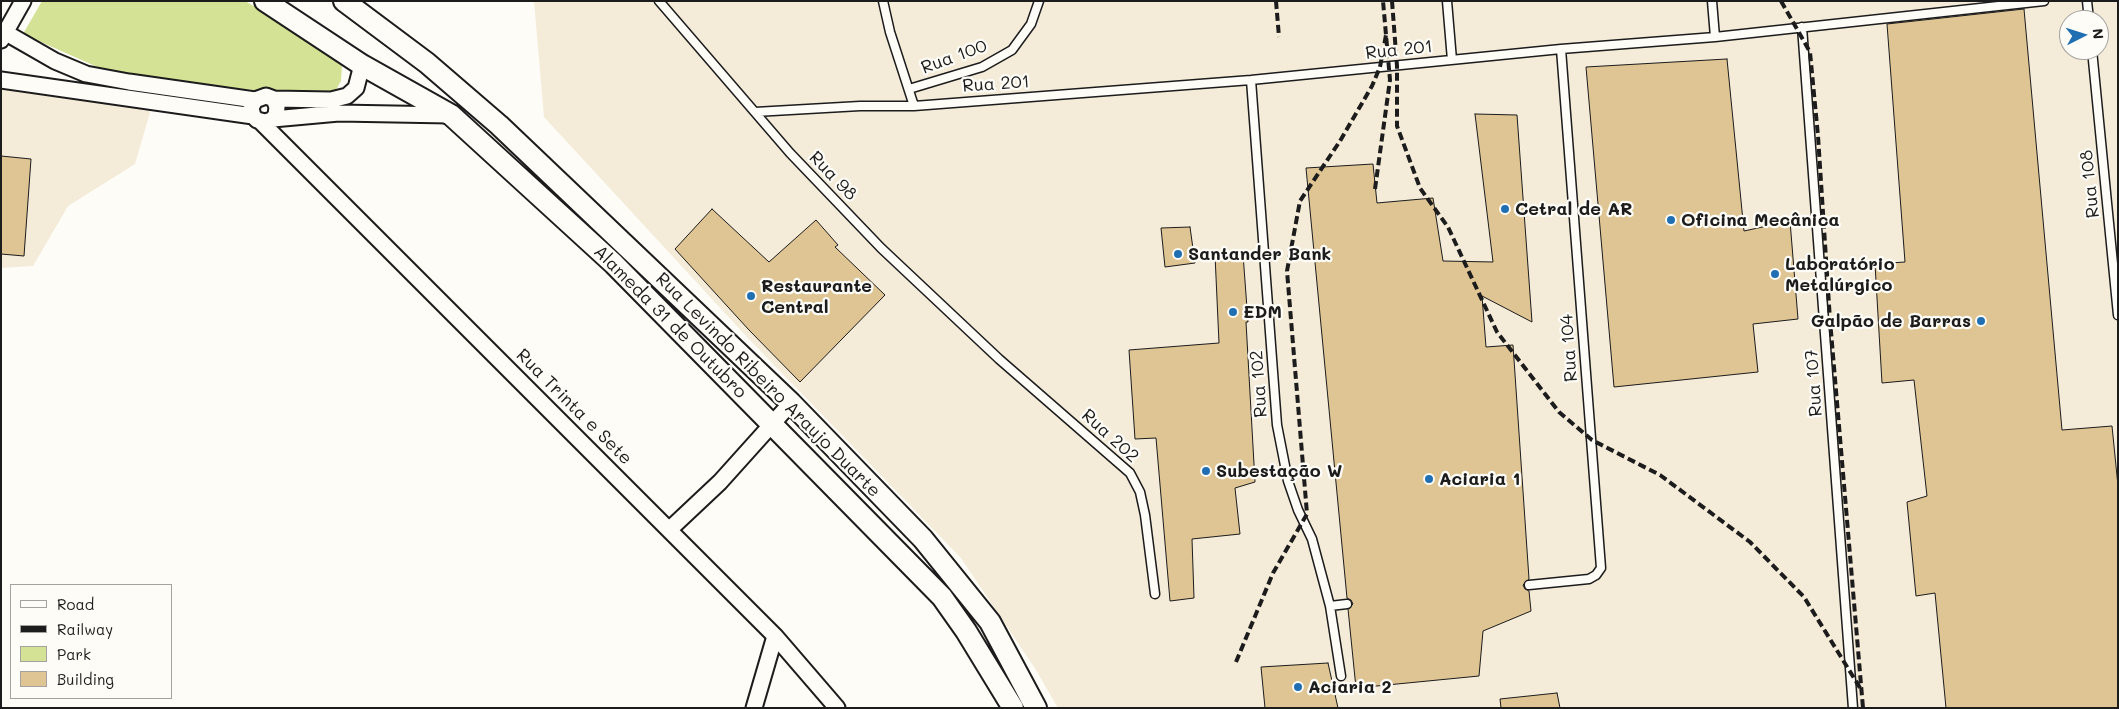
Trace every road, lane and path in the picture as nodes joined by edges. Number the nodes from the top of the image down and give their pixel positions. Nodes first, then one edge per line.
1 (23, 1) edge
2 (265, 1) edge
3 (344, 1) edge
4 (659, 1) edge
5 (884, 1) edge
6 (1039, 1) edge
7 (1446, 1) edge
8 (1712, 1) edge
9 (2044, 1) edge
10 (1802, 27) junction
11 (2, 34) edge
12 (1715, 37) junction
13 (1561, 49) junction
14 (1452, 60) junction
15 (2093, 60) edge
16 (362, 65) junction
17 (1, 80) edge
18 (1252, 80) junction
19 (909, 88) junction
20 (274, 99) junction
21 (254, 100) junction
22 (914, 106) junction
23 (755, 112) junction
24 (450, 115) junction
25 (265, 119) junction
26 (2118, 315) edge
27 (999, 359) joint
28 (791, 402) junction
29 (772, 424) junction
30 (670, 529) junction
31 (1530, 585) dead end
32 (1155, 594) dead end
33 (1347, 604) dead end
34 (1330, 606) junction
35 (775, 636) junction
36 (1341, 676) dead end
37 (754, 708) edge
38 (836, 708) edge
39 (1012, 708) edge
40 (1036, 708) edge
41 (1853, 708) edge

1 - 11 street
2 - 16 main road, Alameda 31 de Outubro
3 - 28 main road, Rua Levindo Ribeiro Araujo Duarte
4 - 23 lane, Rua 98
5 - 19 lane
6 - 19 lane, Rua 100
7 - 14 lane
8 - 12 lane
9 - 10 lane, Rua 201
10 - 12 lane, Rua 201
10 - 41 lane, Rua 107
11 - 21 street
12 - 13 lane, Rua 201
13 - 14 lane, Rua 201
13 - 31 lane, Rua 104
14 - 18 lane, Rua 201
15 - 26 lane, Rua 108
16 - 20 street
16 - 24 main road, Alameda 31 de Outubro
17 - 25 street
18 - 22 lane, Rua 201
18 - 34 lane, Rua 102
19 - 22 lane
20 - 21 street
20 - 25 street
21 - 25 street
22 - 23 lane, Rua 201
23 - 27 lane, Rua 98
24 - 25 street
24 - 29 main road, Alameda 31 de Outubro
25 - 30 street, Rua Trinta e Sete
27 - 32 lane, Rua 202
28 - 29 street
28 - 40 main road, Rua Levindo Ribeiro Araujo Duarte
29 - 30 street
29 - 39 main road, Alameda 31 de Outubro
30 - 35 street, Rua Trinta e Sete
33 - 34 lane
34 - 36 lane, Rua 102
35 - 37 street
35 - 38 street, Rua Trinta e Sete

